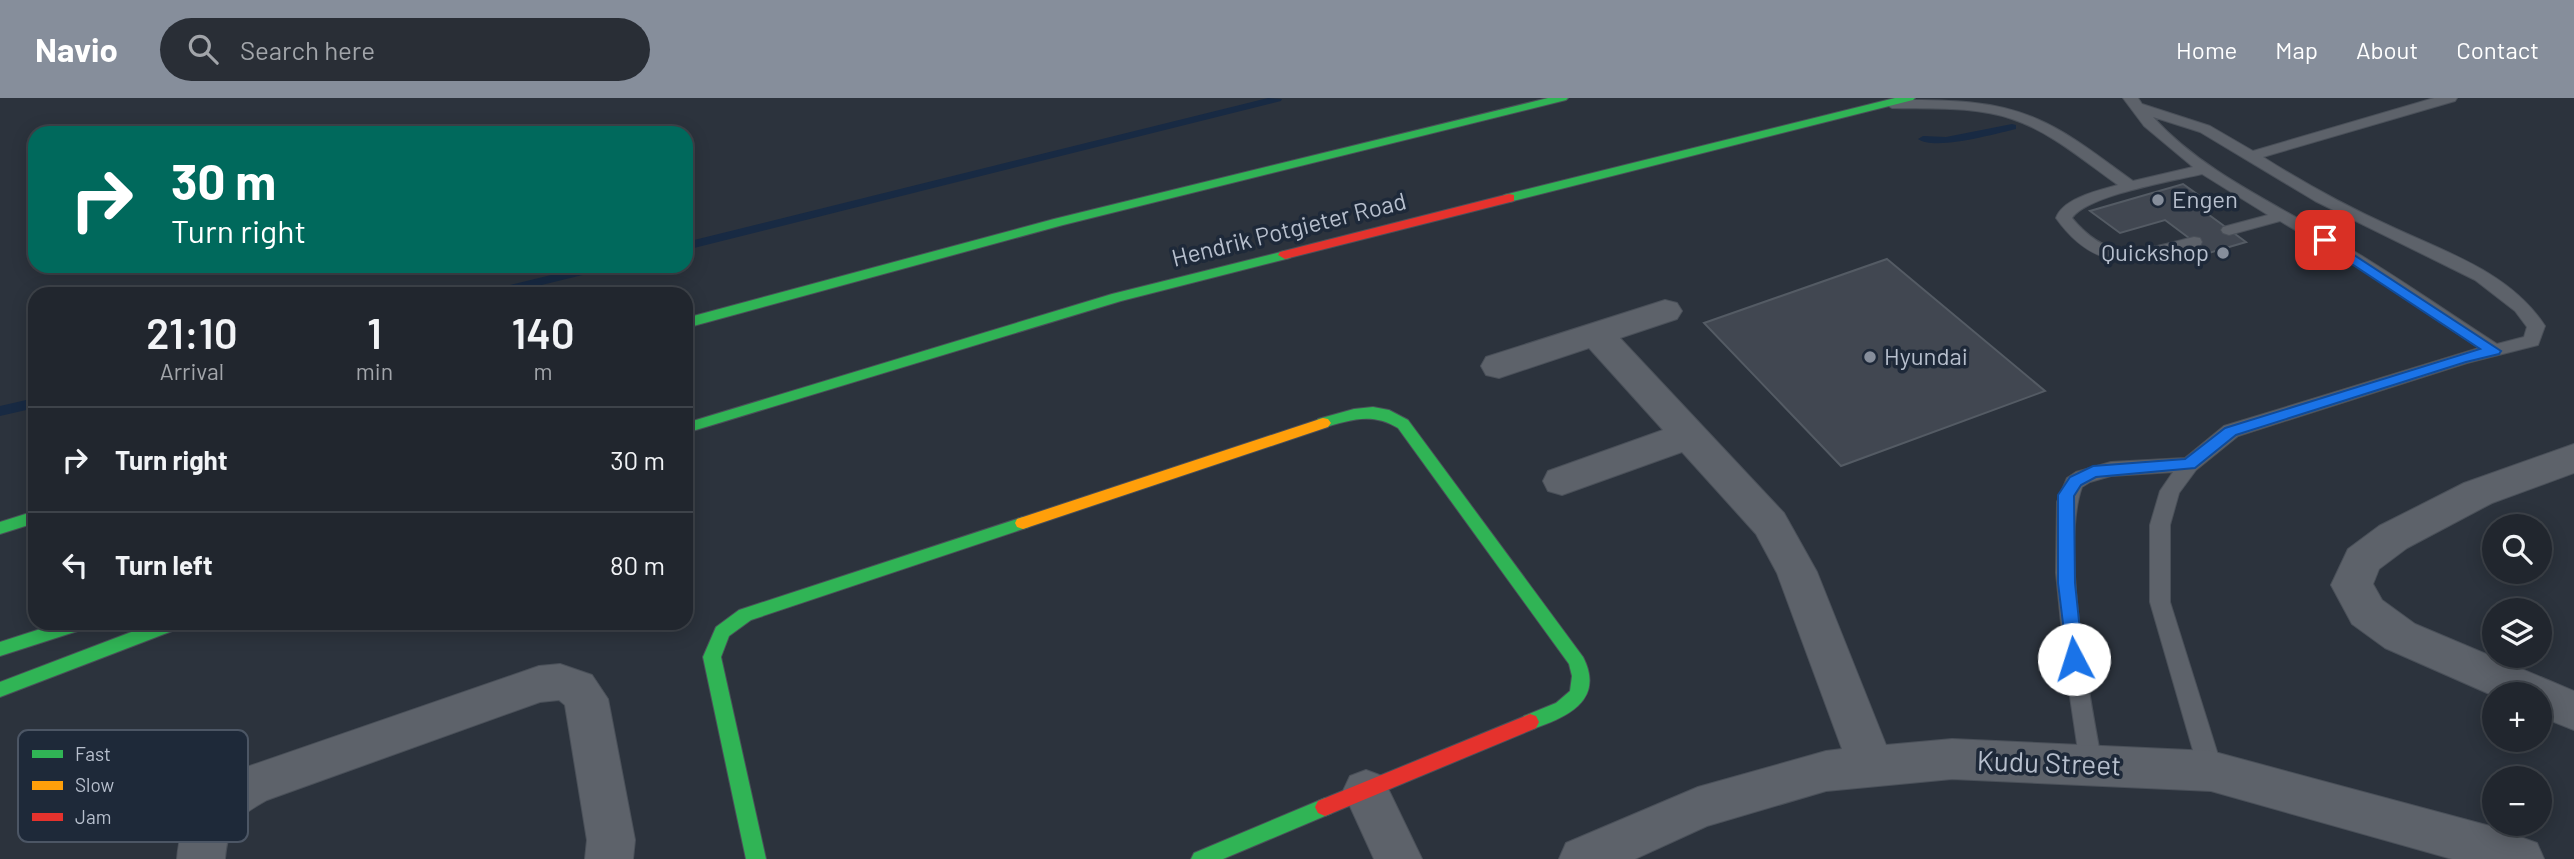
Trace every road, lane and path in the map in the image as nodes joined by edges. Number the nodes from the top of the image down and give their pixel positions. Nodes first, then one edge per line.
1 (1562, 98) edge
2 (1909, 98) edge
3 (2450, 98) edge
4 (2133, 102) edge
5 (1884, 104) junction
6 (2251, 156) junction
7 (2207, 168) junction
8 (2132, 187) junction
9 (2282, 216) junction
10 (2230, 230) dead end
11 (2194, 242) dead end
12 (1665, 311) dead end
13 (693, 321) edge
14 (1596, 334) junction
15 (2494, 351) junction
16 (1499, 366) dead end
17 (693, 426) edge
18 (1689, 435) junction
19 (2574, 458) edge
20 (2189, 464) junction
21 (1562, 481) dead end
22 (28, 519) edge
23 (0, 528) edge
24 (59, 630) edge
25 (156, 630) edge
26 (0, 649) edge
27 (2508, 682) edge
28 (0, 690) edge
29 (2552, 701) edge
30 (2574, 710) edge
31 (2091, 764) junction
32 (1871, 766) junction
33 (2211, 771) junction
34 (248, 787) edge
35 (1366, 791) junction
36 (1265, 847) edge
37 (2499, 855) edge
38 (609, 859) edge
39 (756, 859) edge
40 (1201, 859) edge
41 (1398, 859) edge
42 (1583, 859) edge

1 - 13 main road
2 - 5 main road, Hendrik Potgieter Road
3 - 6 lane
4 - 6 lane
4 - 7 lane
5 - 8 lane
5 - 17 main road, Hendrik Potgieter Road
6 - 15 lane
7 - 8 lane
7 - 9 lane
8 - 11 lane
9 - 10 lane
9 - 15 lane
12 - 14 street
14 - 16 street
14 - 18 street
15 - 20 lane
18 - 21 street
18 - 32 street
19 - 27 street
20 - 31 lane
20 - 33 lane
22 - 23 main road
24 - 26 main road
25 - 28 main road
29 - 30 street
31 - 32 street, Kudu Street
31 - 33 street, Kudu Street
32 - 42 street, Kudu Street
33 - 37 street, Kudu Street
34 - 38 street
35 - 36 main road
35 - 39 main road
35 - 41 street
36 - 40 main road

